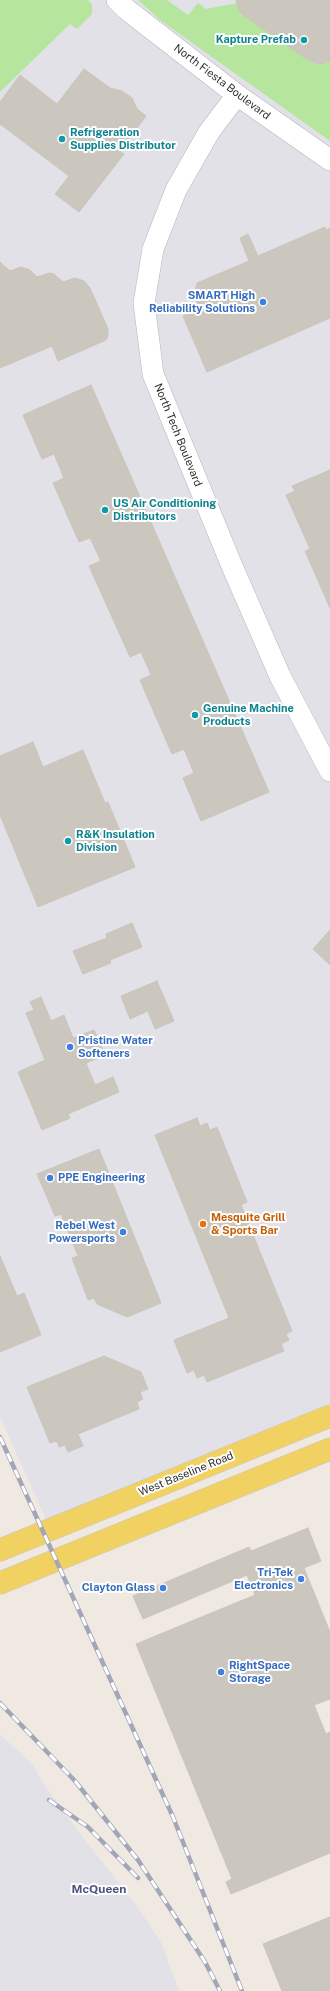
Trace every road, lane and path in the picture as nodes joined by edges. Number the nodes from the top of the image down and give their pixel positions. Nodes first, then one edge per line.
1 (117, 0) edge
2 (237, 95) junction
3 (330, 160) edge
4 (330, 771) edge
5 (330, 1416) edge
6 (330, 1449) edge
7 (196, 1470) junction
8 (208, 1498) junction
9 (0, 1550) edge
10 (0, 1583) edge

1 - 2 street, North Fiesta Boulevard
2 - 3 street, North Fiesta Boulevard
2 - 4 street, North Tech Boulevard
5 - 7 main road, West Baseline Road
6 - 8 main road
7 - 8 main road
7 - 9 main road, West Baseline Road
8 - 10 main road

